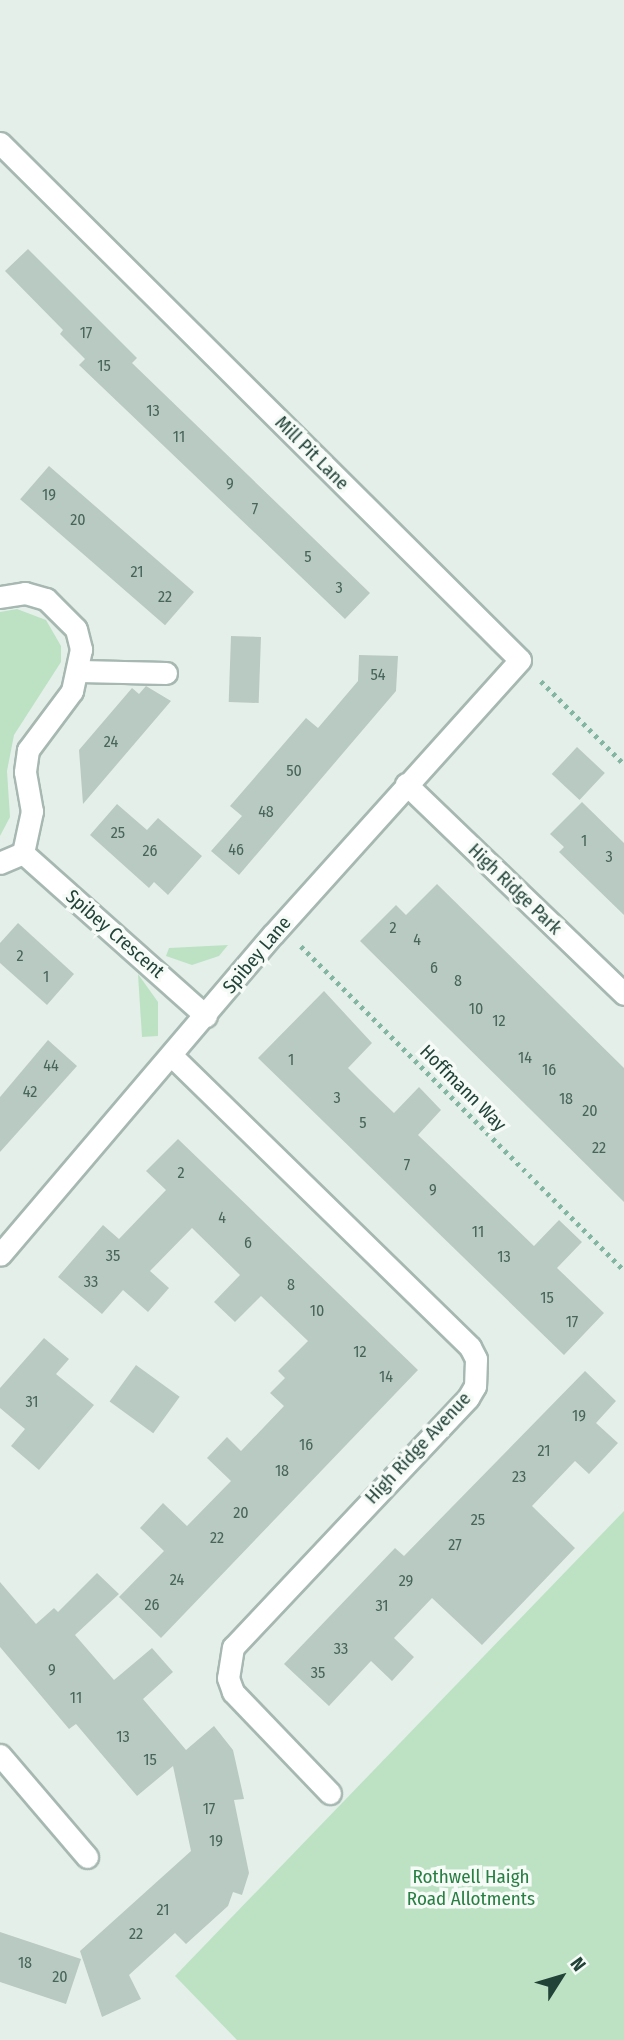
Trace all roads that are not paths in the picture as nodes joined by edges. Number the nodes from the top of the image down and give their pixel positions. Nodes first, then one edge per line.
1 (0, 143) edge
2 (0, 597) edge
3 (520, 660) joint
4 (80, 671) junction
5 (166, 673) dead end
6 (406, 784) junction
7 (23, 853) junction
8 (0, 863) edge
9 (624, 994) edge
10 (206, 1016) junction
11 (171, 1055) junction
12 (0, 1255) edge
13 (0, 1755) edge
14 (330, 1793) dead end
15 (88, 1857) dead end

1 - 3 street, Mill Pit Lane
2 - 4 street
3 - 6 street, Spibey Lane
4 - 5 street
4 - 7 street
6 - 9 street, High Ridge Park
6 - 10 street, Spibey Lane
7 - 8 street
7 - 10 street, Spibey Crescent
10 - 11 street, Spibey Lane
11 - 12 street, Spibey Lane
11 - 14 street, High Ridge Avenue
13 - 15 street

